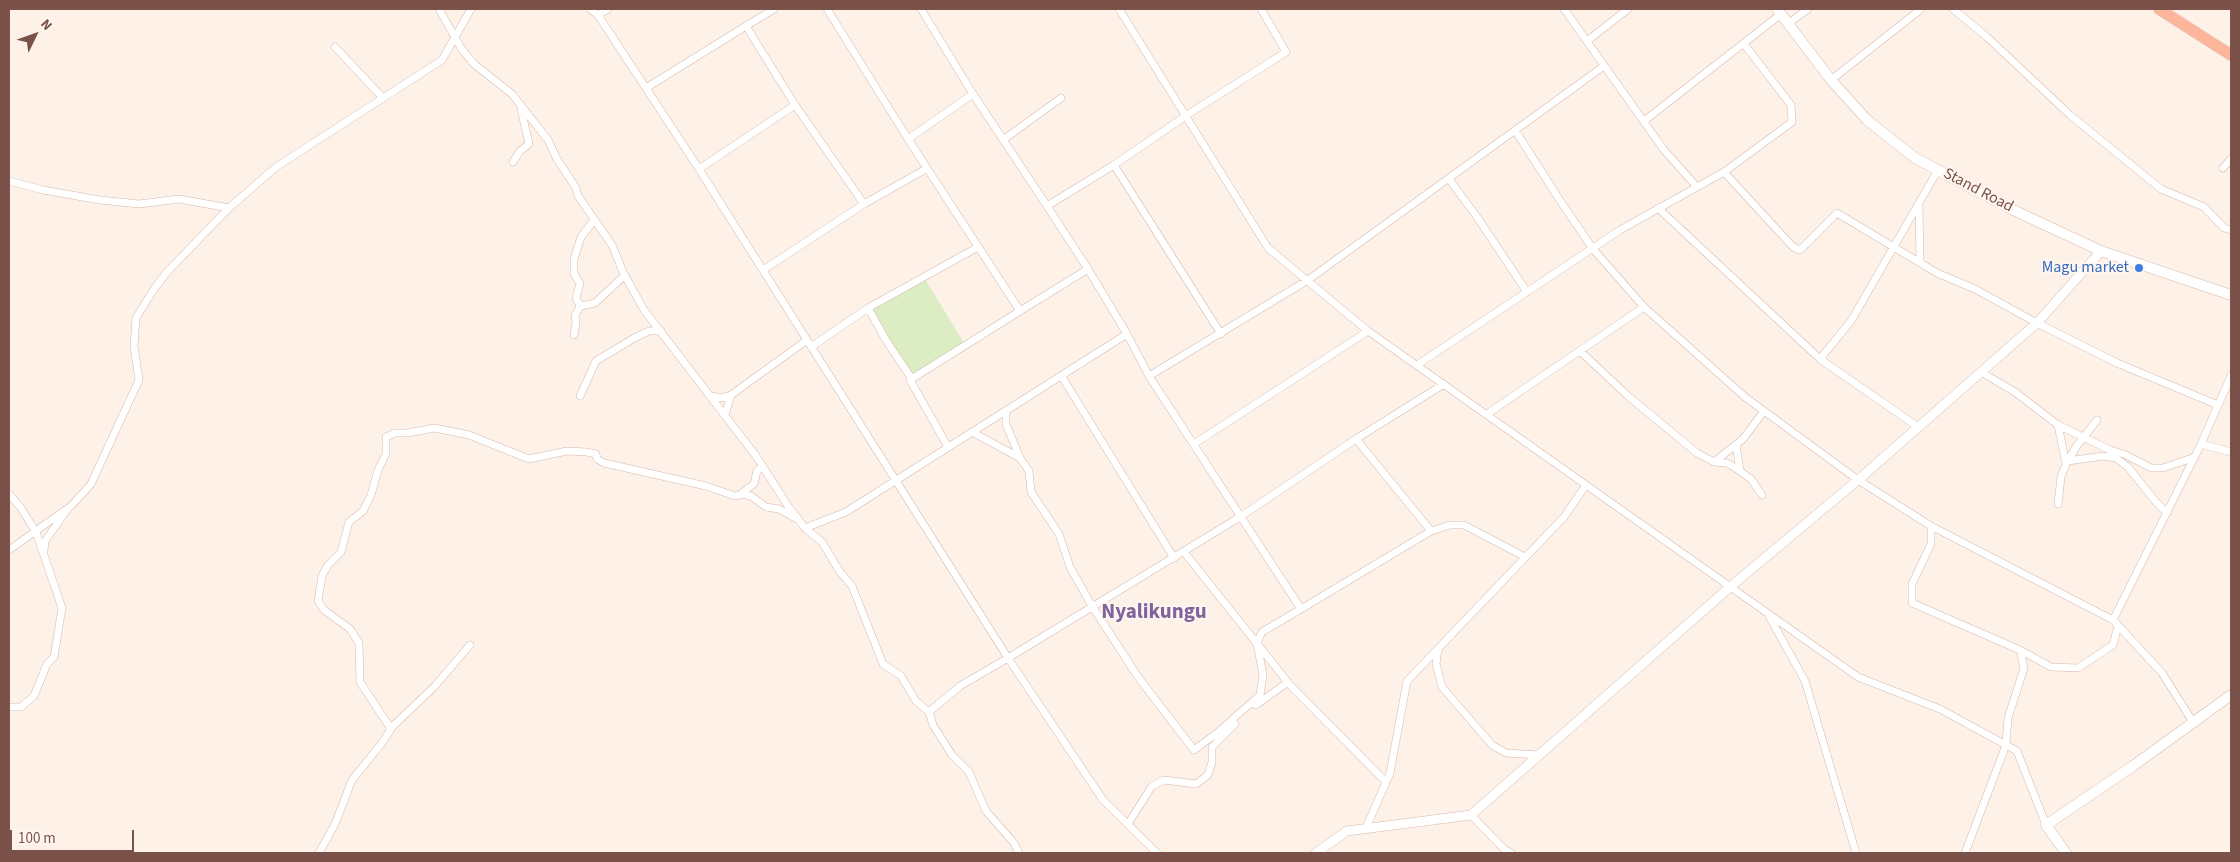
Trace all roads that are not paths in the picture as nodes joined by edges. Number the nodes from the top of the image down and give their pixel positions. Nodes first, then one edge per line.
1 (439, 9) edge
2 (471, 9) edge
3 (590, 9) edge
4 (608, 9) edge
5 (774, 9) edge
6 (827, 9) edge
7 (921, 9) edge
8 (1119, 9) edge
9 (1564, 9) edge
10 (1626, 9) edge
11 (1808, 9) edge
12 (1952, 9) edge
13 (2159, 9) edge
14 (1265, 10) edge
15 (1916, 10) edge
16 (1779, 12) edge
17 (598, 15) junction
18 (1789, 24) junction
19 (746, 26) junction
20 (455, 38) junction
21 (1587, 41) junction
22 (1744, 44) junction
23 (335, 47) dead end
24 (2231, 55) edge
25 (1604, 66) junction
26 (1831, 80) junction
27 (646, 88) junction
28 (973, 94) junction
29 (383, 98) junction
30 (1061, 98) dead end
31 (795, 105) junction
32 (521, 106) junction
33 (1187, 115) junction
34 (1644, 122) junction
35 (1516, 130) junction
36 (908, 139) junction
37 (1003, 140) junction
38 (2231, 159) edge
39 (512, 162) dead end
40 (1114, 165) junction
41 (926, 168) junction
42 (2223, 168) dead end
43 (699, 169) junction
44 (1938, 170) junction
45 (1724, 172) junction
46 (1449, 179) junction
47 (9, 181) edge
48 (1697, 187) junction
49 (864, 204) junction
50 (1919, 204) junction
51 (1047, 206) junction
52 (229, 208) junction
53 (1658, 208) junction
54 (594, 220) junction
55 (2231, 230) edge
56 (1894, 247) junction
57 (978, 248) junction
58 (1593, 248) junction
59 (2100, 251) junction
60 (1920, 264) junction
61 (763, 270) junction
62 (1088, 270) junction
63 (624, 275) junction
64 (1308, 280) junction
65 (1527, 292) junction
66 (2231, 295) edge
67 (580, 306) junction
68 (1644, 307) junction
69 (868, 308) junction
70 (1020, 311) junction
71 (2037, 323) junction
72 (661, 331) junction
73 (1368, 331) junction
74 (1127, 334) junction
75 (1221, 334) junction
76 (574, 335) dead end
77 (809, 344) junction
78 (1580, 351) junction
79 (1820, 359) junction
80 (1417, 365) junction
81 (1981, 372) junction
82 (1149, 376) junction
83 (2231, 376) edge
84 (1062, 377) junction
85 (912, 379) junction
86 (1444, 384) junction
87 (731, 395) junction
88 (580, 396) dead end
89 (710, 396) junction
90 (2218, 405) junction
91 (1764, 411) junction
92 (1006, 412) junction
93 (725, 414) junction
94 (1487, 414) junction
95 (2097, 420) dead end
96 (2058, 425) junction
97 (1918, 427) junction
98 (972, 432) junction
99 (2083, 438) junction
100 (1356, 439) junction
101 (1194, 444) junction
102 (2201, 444) junction
103 (1736, 445) junction
104 (948, 447) junction
105 (2231, 452) edge
106 (2195, 457) junction
107 (1020, 458) junction
108 (1714, 462) junction
109 (2067, 463) junction
110 (763, 467) junction
111 (1740, 472) junction
112 (1858, 480) junction
113 (895, 482) junction
114 (1586, 485) junction
115 (9, 494) edge
116 (739, 494) junction
117 (1762, 495) dead end
118 (2058, 504) dead end
119 (71, 506) junction
120 (2167, 513) junction
121 (1240, 517) junction
122 (800, 521) junction
123 (1931, 526) junction
124 (805, 528) junction
125 (38, 531) junction
126 (1431, 531) junction
127 (9, 550) edge
128 (44, 552) junction
129 (1184, 552) junction
130 (1524, 557) junction
131 (1174, 558) junction
132 (1730, 587) junction
133 (1092, 606) junction
134 (1301, 608) junction
135 (1767, 613) junction
136 (2116, 623) junction
137 (1256, 643) junction
138 (470, 645) dead end
139 (1438, 648) junction
140 (2020, 650) junction
141 (1008, 658) junction
142 (1288, 682) junction
143 (2231, 695) edge
144 (9, 707) edge
145 (930, 712) junction
146 (2193, 722) junction
147 (391, 729) junction
148 (2006, 745) junction
149 (1539, 755) junction
150 (1386, 782) junction
151 (1471, 815) junction
152 (1128, 824) junction
153 (2046, 825) junction
154 (1366, 828) junction
155 (319, 853) edge
156 (1019, 853) edge
157 (1157, 853) edge
158 (1318, 853) edge
159 (1511, 853) edge
160 (1856, 853) edge
161 (1965, 853) edge
162 (2066, 853) edge

1 - 20 street
2 - 20 street
3 - 17 street
4 - 17 street
5 - 19 street
6 - 36 street
7 - 28 street
8 - 33 street
9 - 21 street
10 - 21 street
11 - 18 street
12 - 55 street
13 - 24 highway
14 - 33 street
15 - 26 street
16 - 18 main road, Stand Road
16 - 22 street
17 - 27 street
18 - 26 main road, Stand Road
19 - 27 street
19 - 31 street
20 - 29 street
20 - 32 street
21 - 25 street
22 - 34 street
22 - 45 street
23 - 29 street
25 - 34 street
25 - 35 street
26 - 44 main road, Stand Road
27 - 43 street
28 - 36 street
28 - 37 street
29 - 52 street
30 - 37 street
31 - 43 street
31 - 49 street
32 - 39 street
32 - 54 street
33 - 40 street
33 - 64 street
34 - 48 street
35 - 46 street
35 - 58 street
36 - 41 street
37 - 51 street
38 - 42 street
40 - 51 street
40 - 75 street
41 - 49 street
41 - 57 street
43 - 61 street
44 - 50 street
44 - 59 main road, Stand Road
45 - 48 street
45 - 56 street
46 - 64 street
46 - 65 street
47 - 52 street
48 - 53 street
49 - 61 street
50 - 56 street
50 - 60 street
51 - 62 street
52 - 119 street
53 - 58 street
53 - 79 street
54 - 63 street
54 - 67 street
56 - 60 street
56 - 79 street
57 - 69 street
57 - 70 street
58 - 65 street
58 - 68 street
59 - 66 main road, Stand Road
59 - 71 street
60 - 71 street
61 - 77 street
62 - 70 street
62 - 74 street
63 - 67 street
63 - 72 street
64 - 73 street
64 - 75 street
65 - 80 street
67 - 76 street
68 - 78 street
68 - 91 street
69 - 77 street
69 - 85 street
70 - 85 street
71 - 81 street
71 - 90 street
72 - 88 street
72 - 89 street
73 - 80 street
73 - 101 street
74 - 82 street
74 - 84 street
75 - 82 street
77 - 87 street
77 - 113 street
78 - 94 street
78 - 108 street
79 - 97 street
80 - 86 street
81 - 96 street
81 - 97 street
82 - 101 street
83 - 90 street
84 - 92 street
84 - 131 street
85 - 104 street
86 - 94 street
86 - 100 street
87 - 89 street
87 - 93 street
89 - 93 street
90 - 102 street
91 - 103 street
91 - 112 street
92 - 98 street
92 - 107 street
93 - 110 street
94 - 114 street
95 - 99 street
96 - 99 street
96 - 109 street
97 - 112 street
98 - 104 street
98 - 107 street
99 - 106 street
99 - 109 street
100 - 121 street
100 - 126 street
101 - 121 street
102 - 105 street
102 - 106 street
103 - 108 street
103 - 111 street
104 - 113 street
106 - 120 street
107 - 133 street
108 - 111 street
109 - 118 street
109 - 120 street
110 - 116 street
110 - 122 street
111 - 117 street
112 - 123 street
112 - 132 street
113 - 124 street
113 - 141 street
114 - 130 street
114 - 132 street
115 - 125 street
116 - 122 street
116 - 147 street
119 - 125 street
119 - 128 street
120 - 136 street
121 - 129 street
121 - 134 street
122 - 124 street
123 - 136 street
123 - 140 street
124 - 145 street
125 - 127 street
125 - 128 street
126 - 130 street
126 - 134 street
128 - 144 street
129 - 131 street
129 - 137 street
130 - 139 street
131 - 133 street
132 - 135 street
132 - 149 street
133 - 137 street
133 - 141 street
134 - 137 street
135 - 148 street
135 - 160 street
136 - 140 street
136 - 146 street
137 - 142 street
138 - 147 street
139 - 149 street
139 - 150 street
140 - 148 street
141 - 145 street
141 - 152 street
142 - 150 street
142 - 152 street
143 - 146 main road
145 - 156 street
146 - 153 main road
147 - 155 street
148 - 153 street
148 - 161 street
149 - 151 street
150 - 154 street
151 - 154 street
151 - 159 street
152 - 157 street
153 - 162 main road
154 - 158 street

